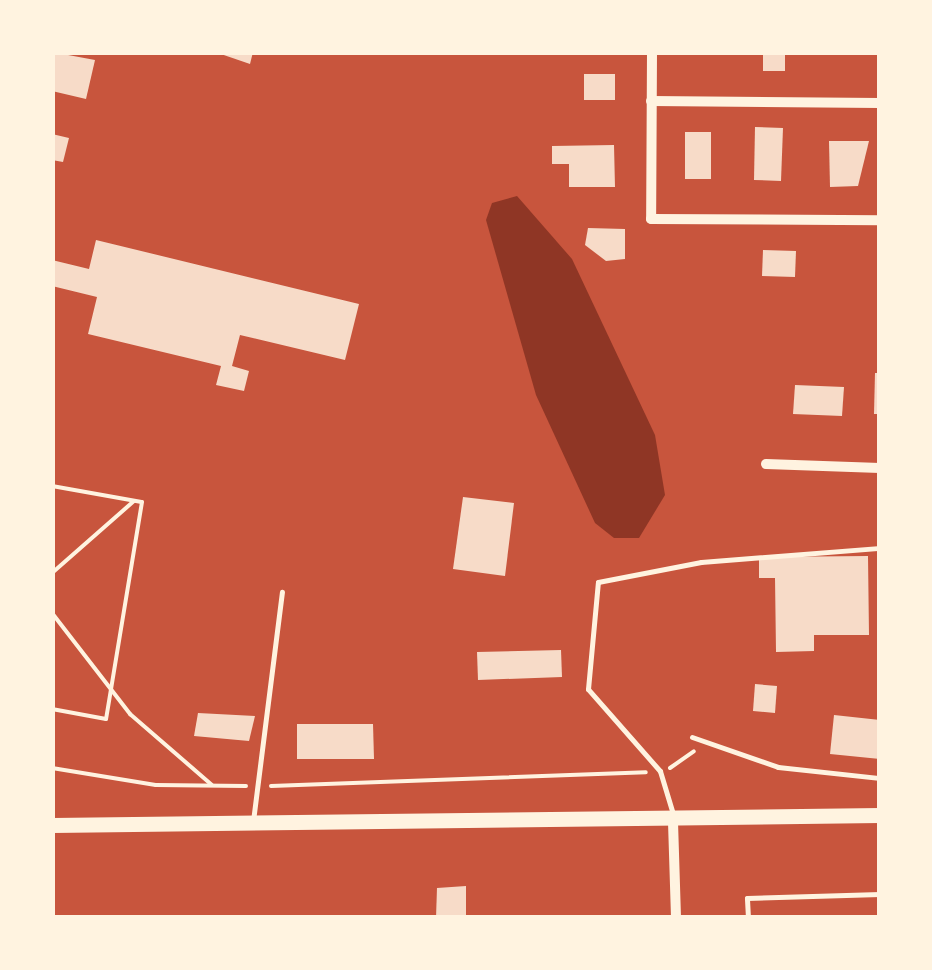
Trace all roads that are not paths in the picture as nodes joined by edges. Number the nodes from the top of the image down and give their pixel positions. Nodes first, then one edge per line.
1 (652, 52) edge
2 (652, 101) junction
3 (880, 103) edge
4 (880, 220) edge
5 (766, 464) dead end
6 (880, 468) edge
7 (880, 548) edge
8 (282, 592) dead end
9 (692, 737) dead end
10 (880, 778) edge
11 (880, 815) edge
12 (673, 822) junction
13 (52, 825) edge
14 (252, 829) junction
15 (880, 894) edge
16 (676, 918) edge
17 (748, 918) edge

1 - 2 street
2 - 3 street
2 - 4 street
5 - 6 street
7 - 12 lane
8 - 14 lane
9 - 10 lane
11 - 12 main road
12 - 14 main road
12 - 16 street
13 - 14 main road
15 - 17 lane

